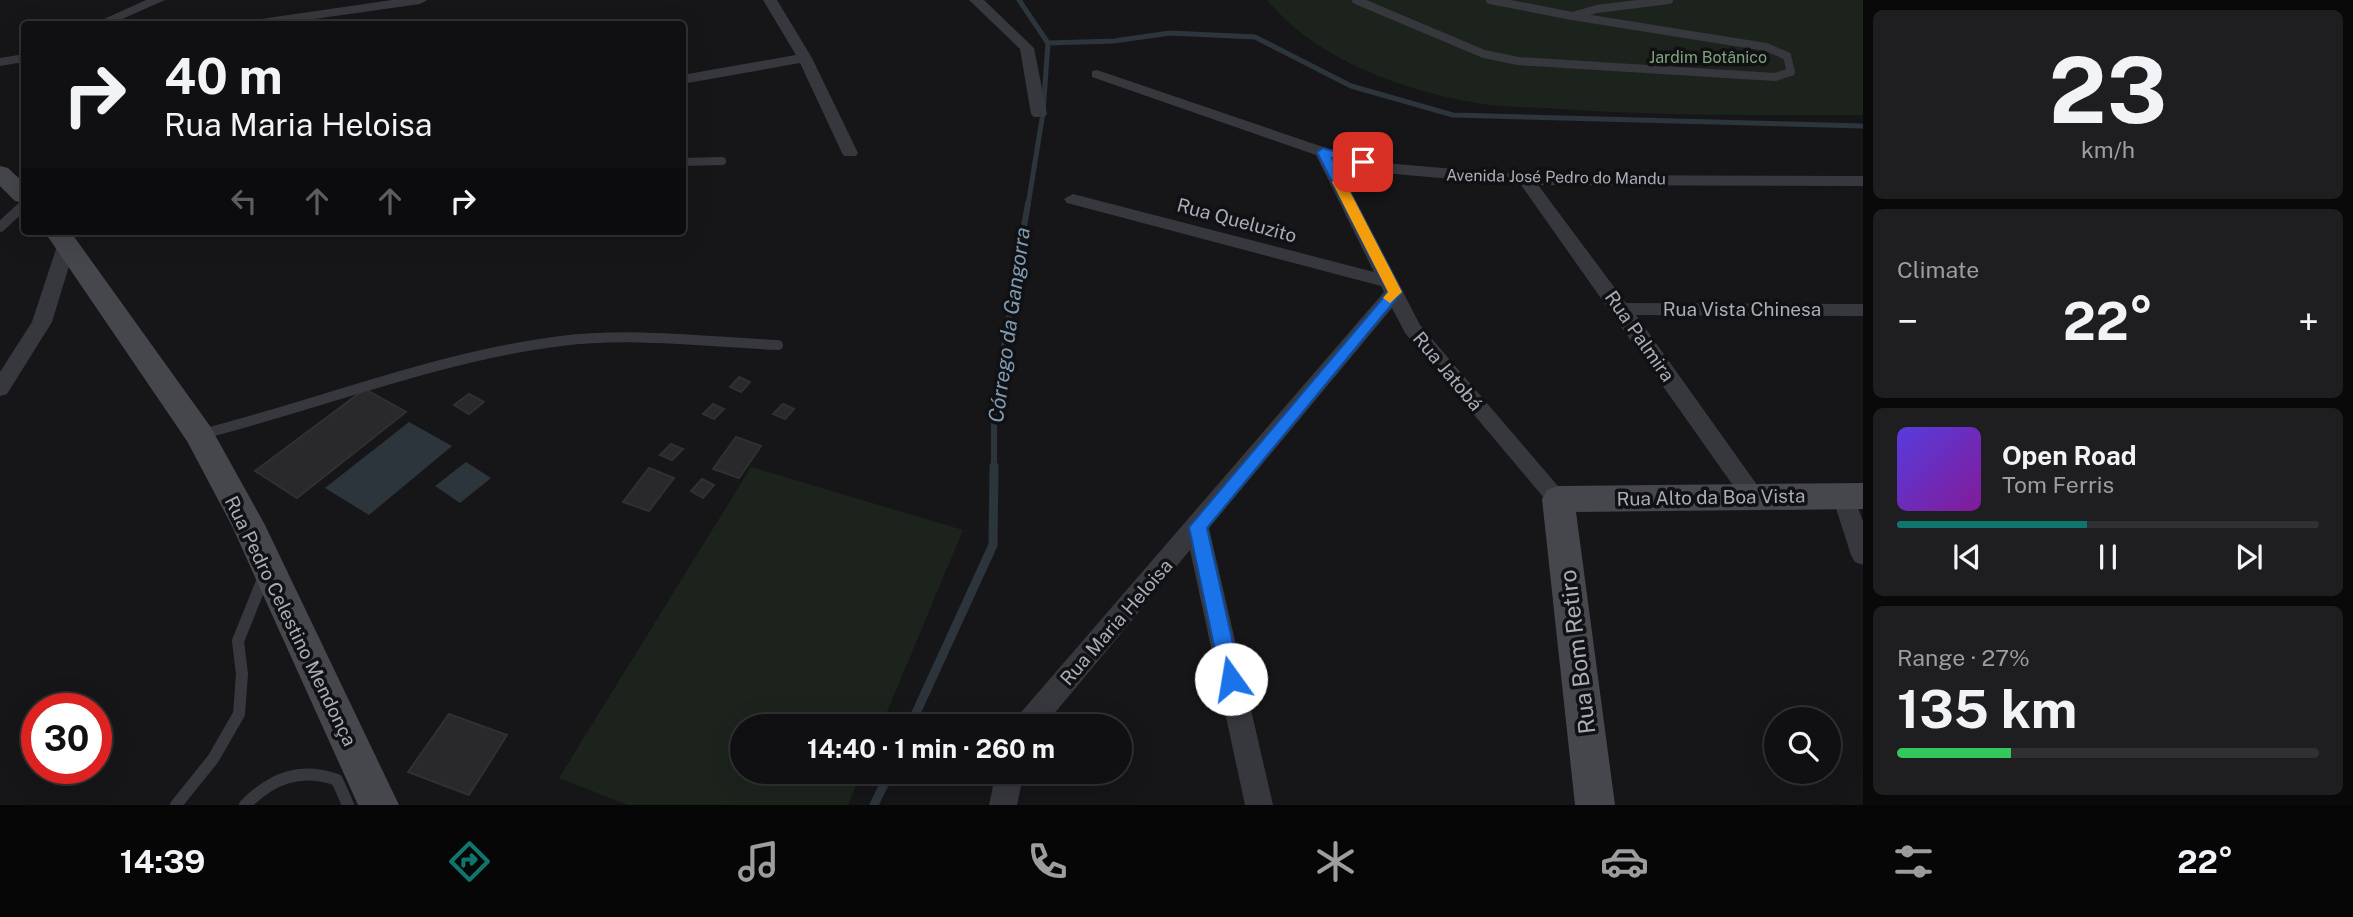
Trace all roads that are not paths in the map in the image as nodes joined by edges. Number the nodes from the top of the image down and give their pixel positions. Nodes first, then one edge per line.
1 (158, 0) edge
2 (420, 0) edge
3 (770, 0) edge
4 (976, 0) edge
5 (1356, 0) edge
6 (1490, 0) edge
7 (1669, 0) edge
8 (1572, 16) junction
9 (107, 21) edge
10 (275, 21) edge
11 (21, 58) edge
12 (806, 58) junction
13 (0, 62) edge
14 (1097, 74) dead end
15 (686, 79) edge
16 (1039, 114) dead end
17 (1323, 152) junction
18 (850, 153) dead end
19 (722, 161) dead end
20 (686, 162) edge
21 (0, 173) edge
22 (1526, 180) junction
23 (1863, 181) edge
24 (21, 193) edge
25 (1073, 199) dead end
26 (21, 208) edge
27 (0, 227) edge
28 (62, 237) edge
29 (1393, 287) junction
30 (1622, 309) junction
31 (1863, 310) edge
32 (778, 345) dead end
33 (0, 389) edge
34 (199, 435) junction
35 (1752, 495) junction
36 (1853, 496) edge
37 (1558, 499) junction
38 (1198, 527) junction
39 (1863, 555) edge
40 (268, 569) junction
41 (1037, 714) edge
42 (1007, 784) edge
43 (176, 805) edge
44 (244, 805) edge
45 (348, 805) edge
46 (379, 805) edge
47 (1003, 805) edge
48 (1259, 805) edge
49 (1595, 805) edge

1 - 9 street
2 - 10 street
3 - 12 street
4 - 16 street
5 - 8 lane
6 - 8 lane
7 - 8 lane
11 - 13 street
12 - 15 street
12 - 18 street
14 - 17 street, Avenida José Pedro do Mandu
17 - 22 street, Avenida José Pedro do Mandu
17 - 29 street, Rua Jatobá
19 - 20 lane
21 - 24 street
22 - 23 street, Avenida José Pedro do Mandu
22 - 30 street, Rua Palmira
25 - 29 street, Rua Queluzito
26 - 27 lane
28 - 33 street
28 - 34 street, Rua Pedro Celestino Mendonça
29 - 37 street, Rua Jatobá
29 - 38 street, Rua Maria Heloisa
30 - 31 street, Rua Vista Chinesa
30 - 35 street, Rua Palmira
32 - 34 lane
34 - 40 street, Rua Pedro Celestino Mendonça
35 - 36 street, Rua Alto da Boa Vista
35 - 37 street, Rua Alto da Boa Vista
36 - 39 street
37 - 49 street, Rua Bom Retiro
38 - 41 street, Rua Maria Heloisa
38 - 48 street
40 - 43 lane
40 - 46 street, Rua Pedro Celestino Mendonça
42 - 47 street
44 - 45 lane

